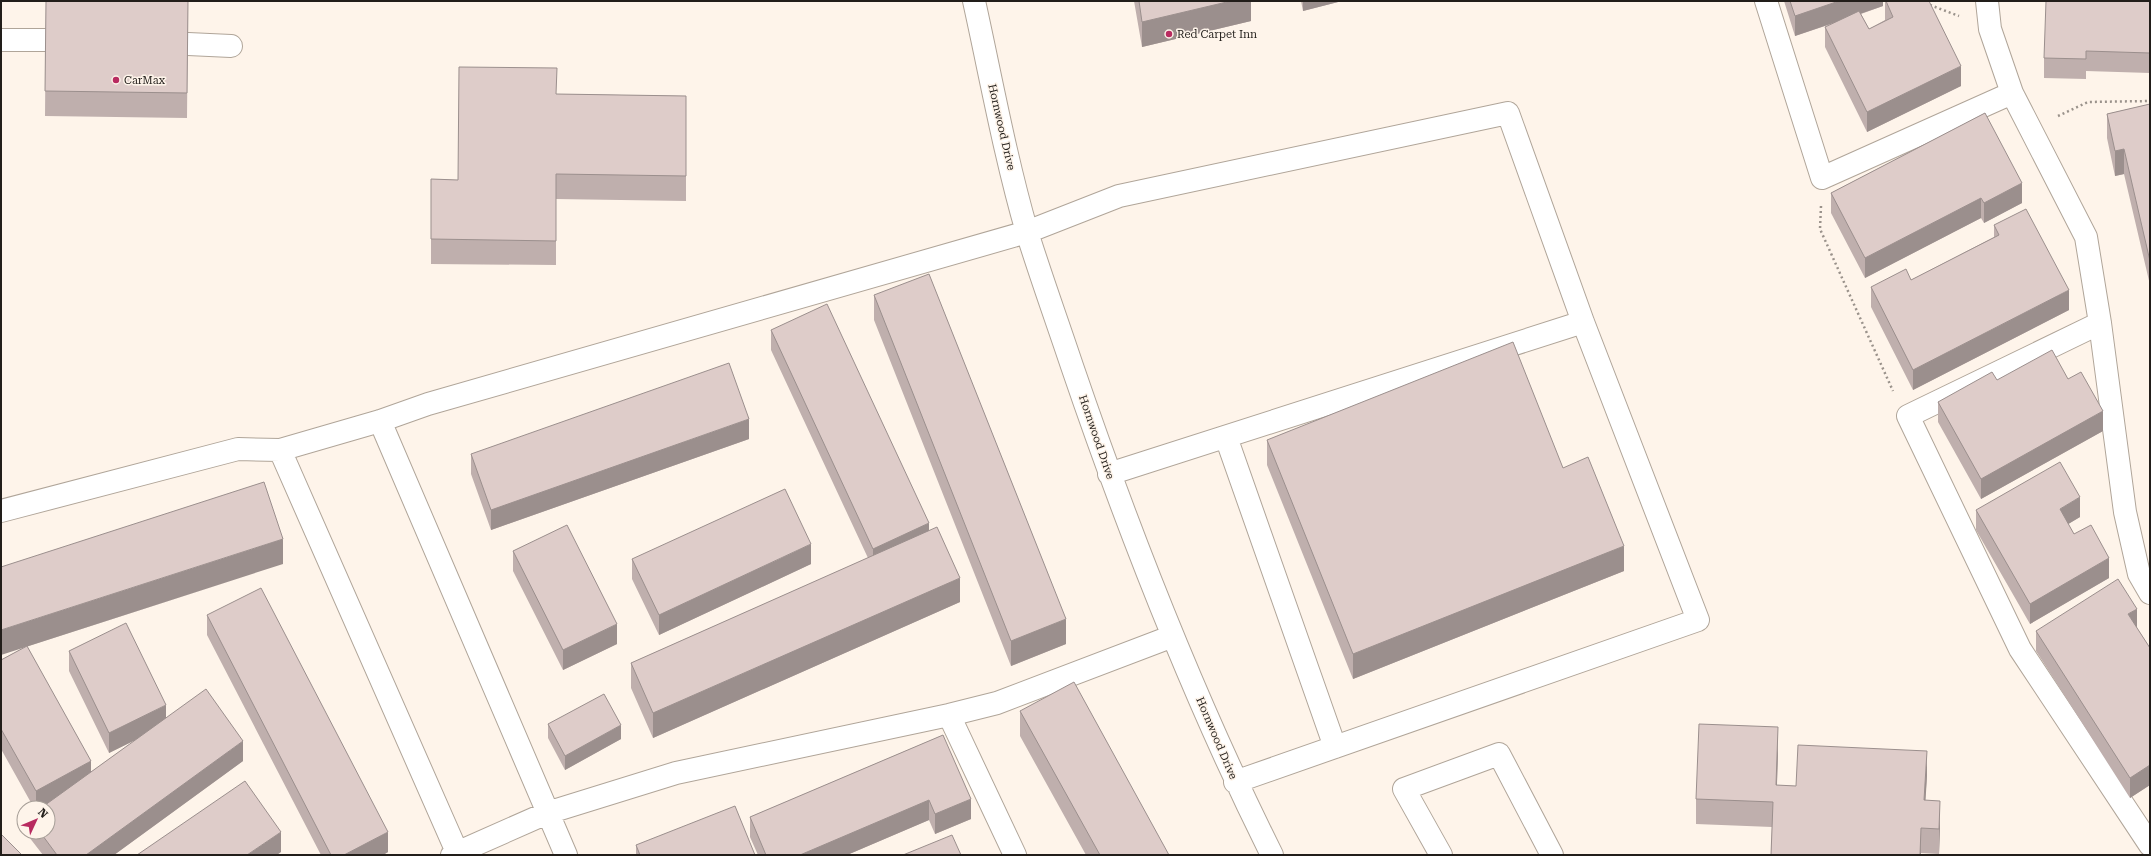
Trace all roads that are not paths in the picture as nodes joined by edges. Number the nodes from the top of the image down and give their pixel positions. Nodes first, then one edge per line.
1 (974, 1) edge
2 (1766, 1) edge
3 (1989, 11) edge
4 (1, 40) edge
5 (46, 40) edge
6 (188, 44) edge
7 (231, 46) dead end
8 (2012, 93) junction
9 (1027, 232) junction
10 (1583, 322) junction
11 (2100, 323) junction
12 (380, 421) junction
13 (1226, 437) junction
14 (280, 450) junction
15 (1109, 474) junction
16 (1, 511) edge
17 (2150, 593) edge
18 (1173, 636) junction
19 (949, 716) junction
20 (1334, 747) junction
21 (1235, 782) junction
22 (547, 813) junction
23 (2150, 845) edge
24 (454, 854) edge
25 (566, 855) edge
26 (1015, 855) edge
27 (1272, 855) edge
28 (1441, 855) edge
29 (1552, 855) edge

1 - 9 street, Hornwood Drive
2 - 8 street
3 - 8 street
4 - 5 street
6 - 7 street
8 - 11 street
9 - 10 street
9 - 12 street
9 - 15 street, Hornwood Drive
10 - 13 street
10 - 20 street
11 - 17 street
11 - 23 street
12 - 14 street
12 - 22 street
13 - 15 street
13 - 20 street
14 - 16 street
14 - 24 street
15 - 18 street, Hornwood Drive
18 - 19 street
18 - 21 street, Hornwood Drive
19 - 22 street
19 - 26 street
20 - 21 street
21 - 27 street, Hornwood Drive
22 - 24 street
22 - 25 street
28 - 29 street

